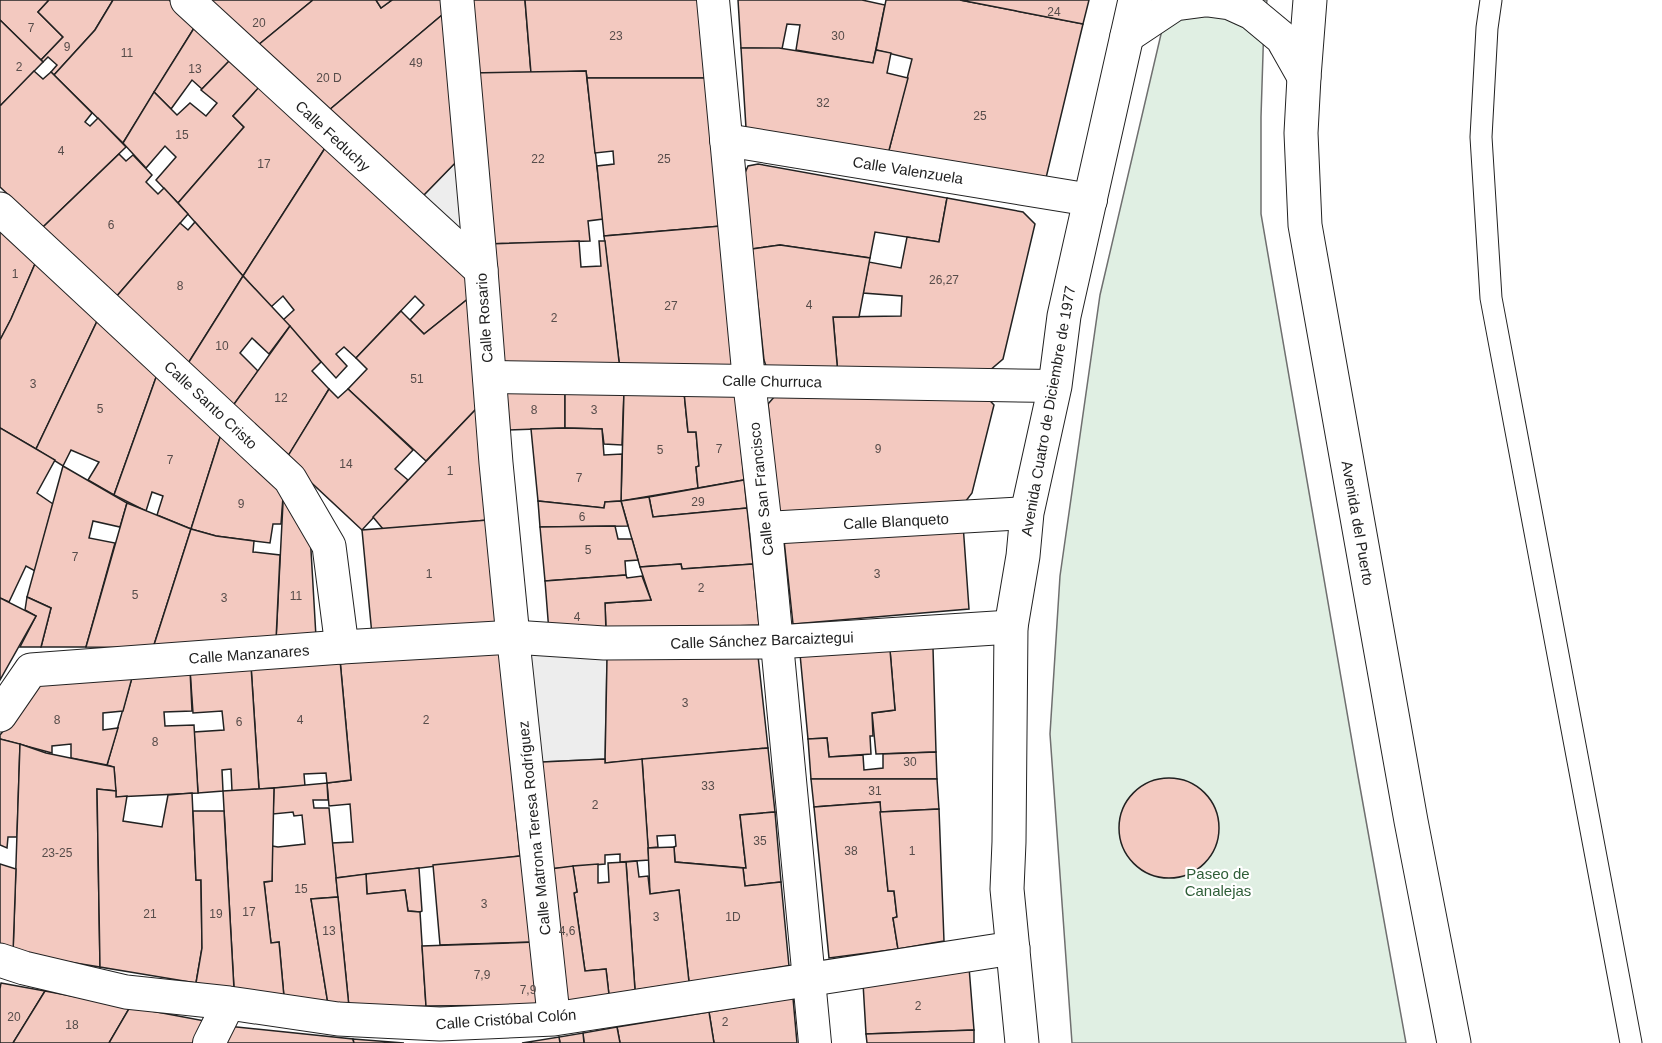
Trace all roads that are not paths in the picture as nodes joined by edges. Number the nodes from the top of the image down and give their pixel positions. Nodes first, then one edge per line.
1 (187, 0) edge
2 (457, 0) edge
3 (713, 0) edge
4 (1135, 0) edge
5 (1206, 0) edge
6 (1311, 0) edge
7 (1491, 0) edge
8 (1127, 36) junction
9 (1304, 77) junction
10 (726, 140) junction
11 (1091, 200) junction
12 (0, 209) edge
13 (481, 270) junction
14 (489, 377) junction
15 (749, 381) junction
16 (1055, 386) junction
17 (1027, 513) junction
18 (766, 528) junction
19 (1011, 627) junction
20 (513, 637) junction
21 (776, 642) junction
22 (342, 647) junction
23 (2, 709) edge
24 (1013, 948) junction
25 (0, 960) edge
26 (808, 979) junction
27 (229, 1003) junction
28 (554, 1019) junction
29 (209, 1043) edge
30 (815, 1043) edge
31 (1022, 1043) edge
32 (1454, 1043) edge
33 (1631, 1043) edge

1 - 13 street, Calle Feduchy
2 - 13 street, Calle Rosario
3 - 10 street, Calle San Francisco
4 - 8 street, Avenida Cuatro de Diciembre de 1977
5 - 8 street
5 - 9 street
6 - 9 street, Avenida del Puerto
7 - 33 lane
8 - 11 street, Avenida Cuatro de Diciembre de 1977
9 - 32 street, Avenida del Puerto
10 - 11 street, Calle Valenzuela
10 - 15 street, Calle San Francisco
11 - 16 street, Avenida Cuatro de Diciembre de 1977
12 - 22 street, Calle Santo Cristo
13 - 14 street, Calle Rosario
14 - 15 street, Calle Churruca
14 - 20 street, Calle Rosario
15 - 16 street, Calle Churruca
15 - 18 street, Calle San Francisco
16 - 17 street, Avenida Cuatro de Diciembre de 1977
17 - 18 street, Calle Blanqueto
17 - 19 street, Avenida Cuatro de Diciembre de 1977
18 - 21 street, Calle San Francisco
19 - 21 street, Calle Sánchez Barcaiztegui
19 - 24 street, Avenida Cuatro de Diciembre de 1977
20 - 21 street, Calle Sánchez Barcaiztegui
20 - 22 street, Calle Manzanares
20 - 28 street, Calle Matrona Teresa Rodríguez
21 - 26 street, Calle San Francisco
22 - 23 street, Calle Manzanares
24 - 26 street, Calle Cristóbal Colón
24 - 31 street, Avenida Cuatro de Diciembre de 1977
25 - 27 street, Calle Cristóbal Colón
26 - 28 street, Calle Cristóbal Colón
26 - 30 street, Calle San Francisco
27 - 28 street, Calle Cristóbal Colón
27 - 29 street

